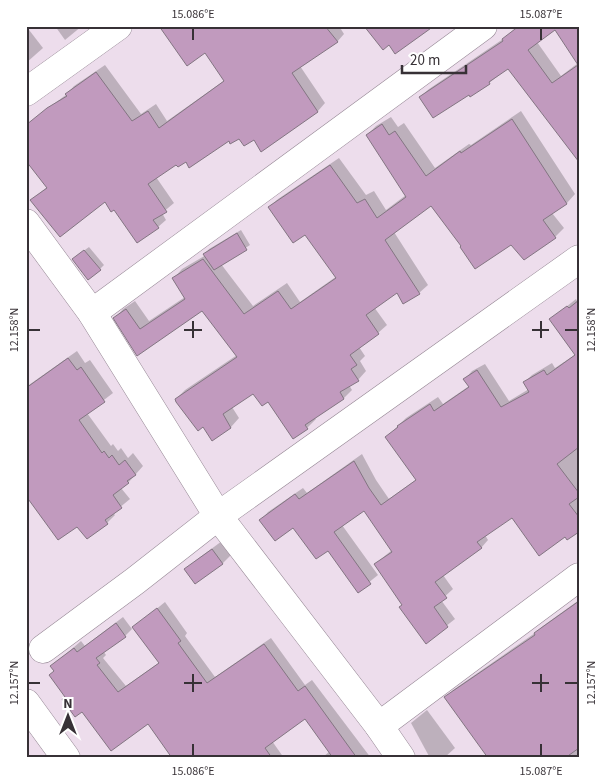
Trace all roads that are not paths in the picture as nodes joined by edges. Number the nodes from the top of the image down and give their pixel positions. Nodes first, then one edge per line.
1 (118, 26) edge
2 (483, 26) edge
3 (26, 92) edge
4 (26, 222) edge
5 (579, 259) edge
6 (92, 313) junction
7 (218, 516) junction
8 (579, 577) edge
9 (42, 649) dead end
10 (26, 703) edge
11 (379, 726) junction
12 (66, 758) edge
13 (401, 758) edge

1 - 3 street
2 - 6 street
4 - 6 street
5 - 7 street
6 - 7 street
7 - 9 street
7 - 11 street
8 - 11 street
10 - 12 street
11 - 13 street

